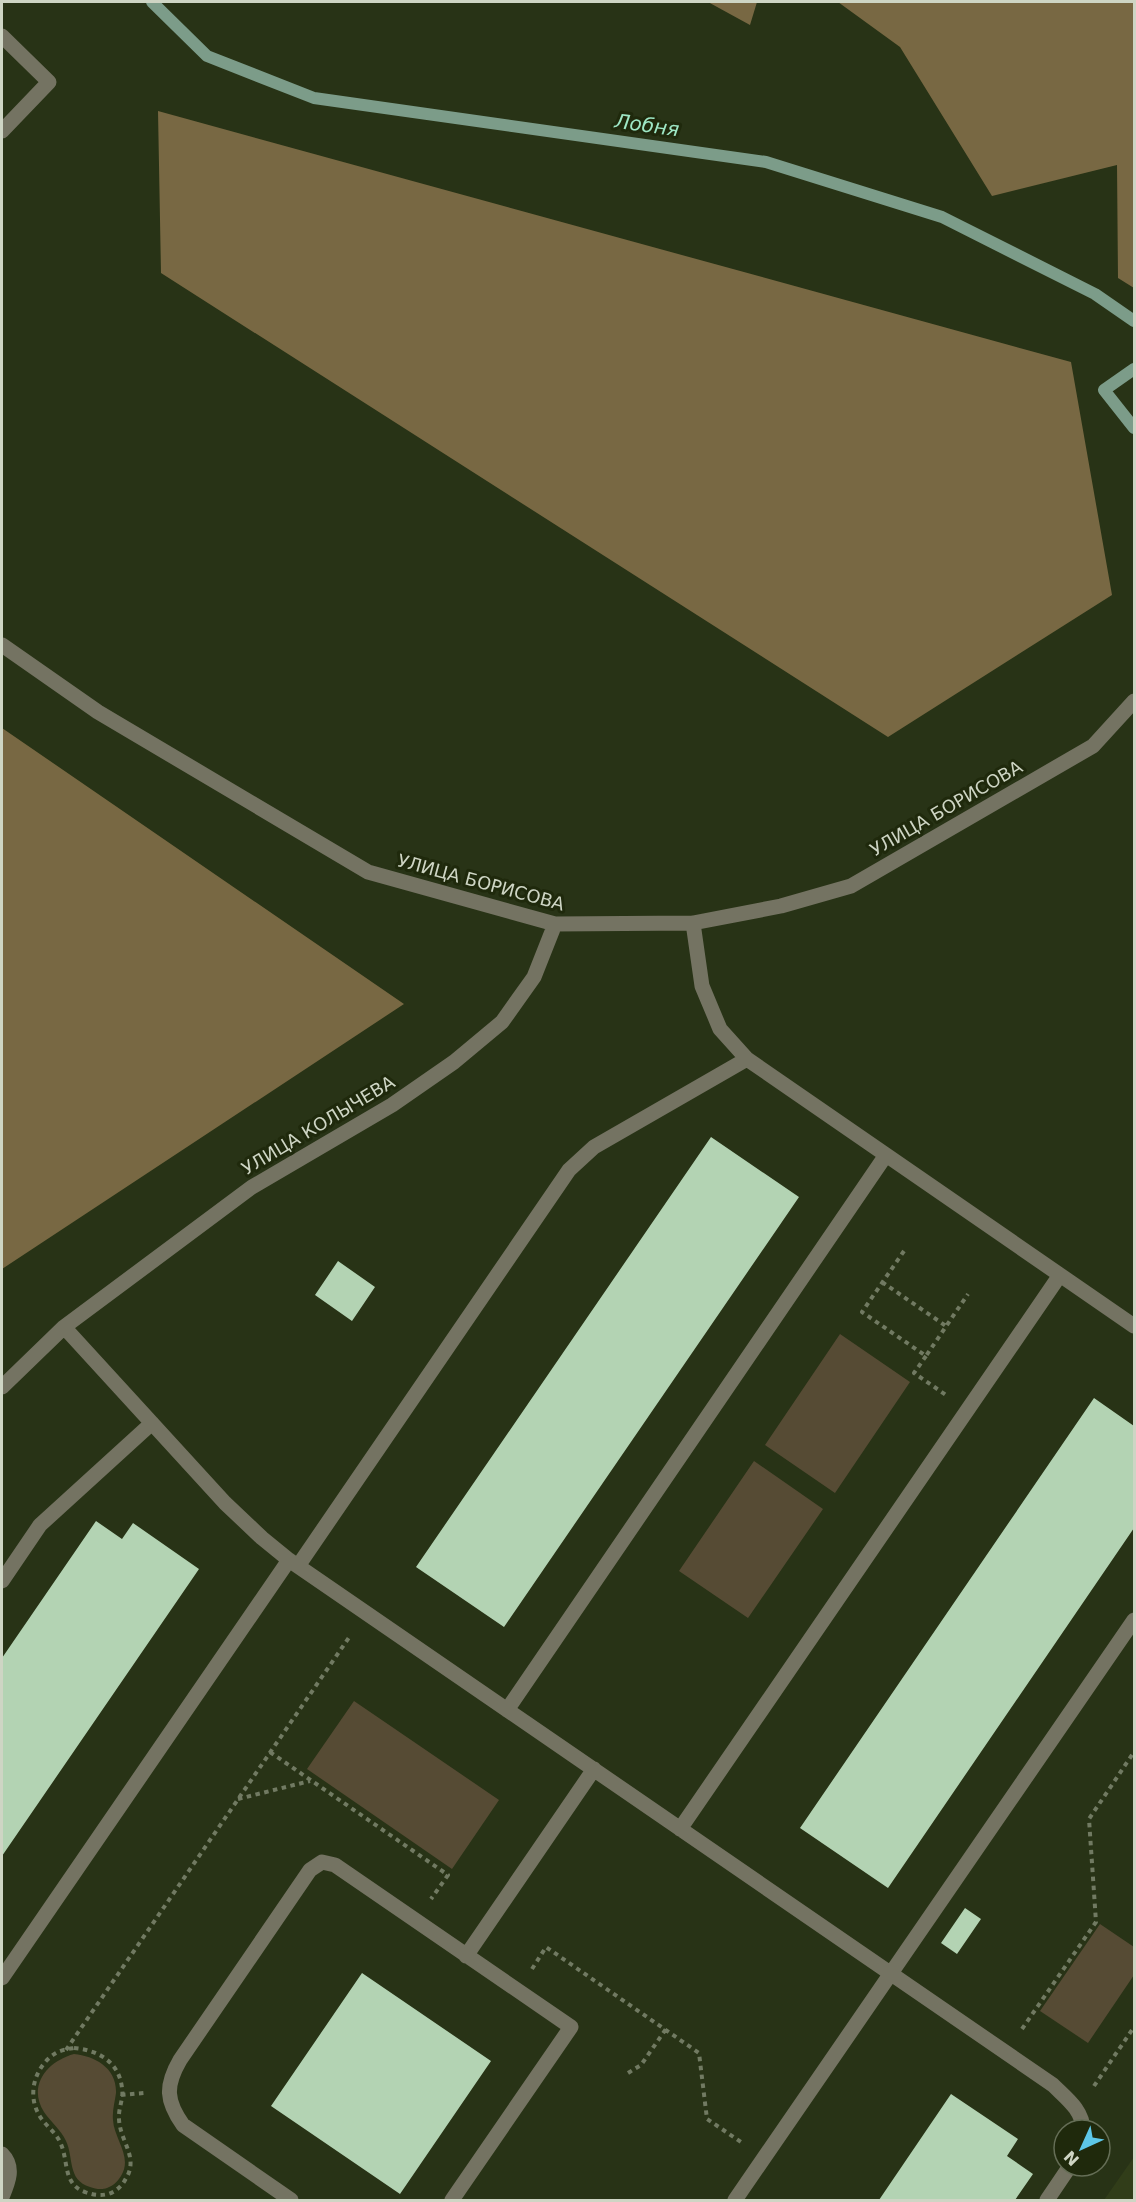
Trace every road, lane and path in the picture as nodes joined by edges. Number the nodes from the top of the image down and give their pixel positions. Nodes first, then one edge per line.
1 (2, 36) edge
2 (2, 131) edge
3 (2, 645) edge
4 (1134, 701) edge
5 (693, 923) junction
6 (555, 924) junction
7 (747, 1059) junction
8 (886, 1155) junction
9 (904, 1251) dead end
10 (1060, 1275) junction
11 (882, 1282) junction
12 (968, 1294) dead end
13 (946, 1326) junction
14 (1134, 1326) edge
15 (64, 1327) junction
16 (926, 1356) junction
17 (2, 1387) edge
18 (968, 1410) junction
19 (152, 1423) junction
20 (293, 1563) junction
21 (2, 1581) edge
22 (365, 1613) junction
23 (1134, 1620) edge
24 (507, 1710) junction
25 (270, 1752) junction
26 (1134, 1752) edge
27 (594, 1769) junction
28 (310, 1780) junction
29 (238, 1799) junction
30 (680, 1829) junction
31 (416, 1921) junction
32 (466, 1956) junction
33 (891, 1973) junction
34 (2, 1978) edge
35 (517, 1990) junction
36 (1134, 2027) edge
37 (666, 2029) junction
38 (66, 2050) junction
39 (1006, 2052) junction
40 (628, 2073) dead end
41 (1077, 2111) junction
42 (1080, 2118) edge
43 (2, 2154) edge
44 (764, 2158) junction
45 (1062, 2178) edge
46 (2, 2198) edge
47 (291, 2200) edge
48 (452, 2200) edge
49 (735, 2200) edge
50 (1047, 2200) edge

1 - 2 street
3 - 6 street, УЛИЦА БОРИСОВА
4 - 5 street, УЛИЦА БОРИСОВА
5 - 6 street, УЛИЦА БОРИСОВА
5 - 7 street
6 - 15 street, УЛИЦА КОЛЫЧЕВА
7 - 8 street
7 - 20 street
8 - 10 street
8 - 24 street
9 - 11 path
10 - 14 street
10 - 18 street
11 - 13 path
11 - 16 path
12 - 13 path
13 - 16 path
15 - 17 street, УЛИЦА КОЛЫЧЕВА
15 - 19 street
16 - 18 path
18 - 30 street
19 - 20 street
19 - 21 street
20 - 22 street
20 - 34 street
22 - 24 street
22 - 25 path
23 - 33 street
24 - 27 street
25 - 28 path
25 - 29 path
26 - 39 path
27 - 30 street
27 - 32 street
28 - 29 path
28 - 31 path
29 - 38 path
30 - 33 street
31 - 32 street
31 - 47 street
32 - 35 street
33 - 39 street
33 - 44 street
35 - 37 path
35 - 48 street
36 - 41 path
37 - 40 path
37 - 44 path
38 - 38 path
39 - 41 street
41 - 42 street
43 - 46 street
44 - 49 street
45 - 50 street

